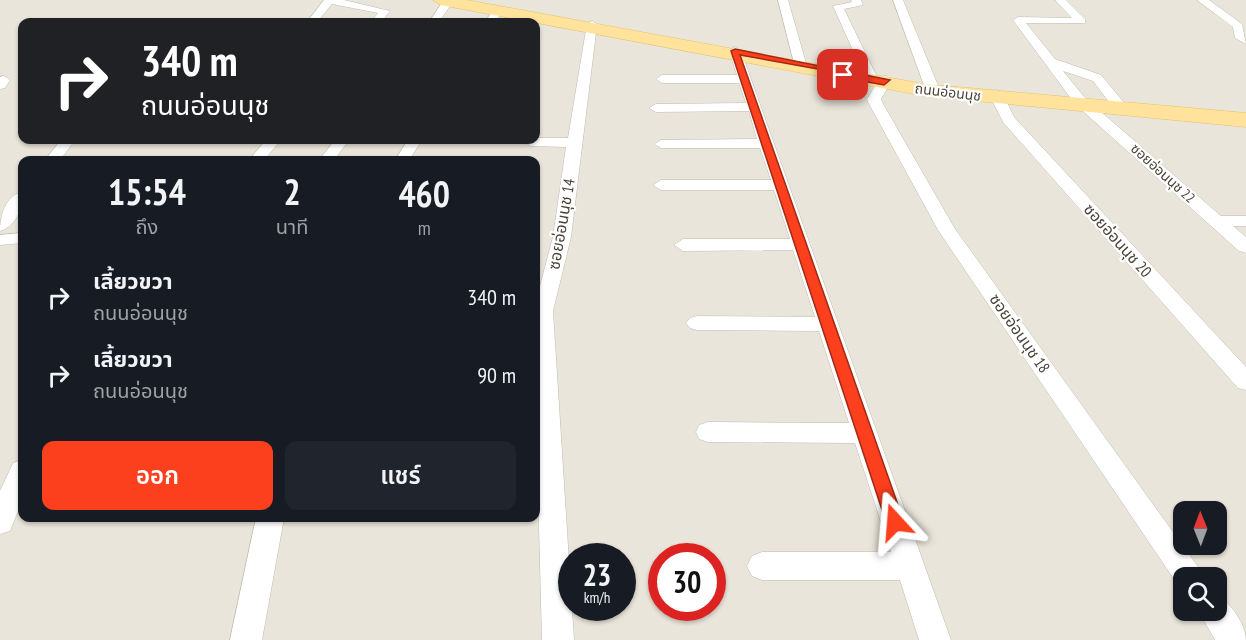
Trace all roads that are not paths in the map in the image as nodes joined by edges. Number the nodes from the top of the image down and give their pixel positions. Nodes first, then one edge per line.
1 (448, 0) edge
2 (783, 0) edge
3 (856, 0) edge
4 (898, 0) edge
5 (1060, 0) edge
6 (1202, 0) edge
7 (1219, 13) junction
8 (496, 14) edge
9 (1246, 14) edge
10 (315, 18) edge
11 (379, 18) edge
12 (437, 18) edge
13 (528, 18) edge
14 (540, 20) edge
15 (592, 26) junction
16 (1246, 40) edge
17 (735, 53) junction
18 (1050, 62) junction
19 (800, 63) junction
20 (662, 79) dead end
21 (744, 79) junction
22 (880, 80) junction
23 (932, 88) junction
24 (997, 96) junction
25 (1082, 103) junction
26 (1119, 104) junction
27 (754, 107) junction
28 (656, 108) dead end
29 (1246, 117) edge
30 (540, 142) edge
31 (574, 143) junction
32 (766, 143) junction
33 (65, 144) edge
34 (270, 144) edge
35 (339, 144) edge
36 (661, 144) dead end
37 (54, 156) edge
38 (260, 156) edge
39 (329, 156) edge
40 (661, 185) dead end
41 (780, 185) junction
42 (18, 202) edge
43 (1216, 221) junction
44 (1246, 221) edge
45 (0, 226) edge
46 (18, 238) edge
47 (0, 240) edge
48 (800, 244) junction
49 (684, 245) dead end
50 (1246, 247) edge
51 (540, 305) edge
52 (697, 323) dead end
53 (827, 324) junction
54 (1246, 382) edge
55 (708, 432) dead end
56 (865, 433) junction
57 (18, 480) edge
58 (0, 522) edge
59 (269, 522) edge
60 (762, 566) dead end
61 (910, 566) junction
62 (1183, 567) edge
63 (1221, 621) edge
64 (246, 640) edge
65 (558, 640) edge
66 (935, 640) edge
67 (1234, 640) edge

1 - 8 main road, ถนนอ่อนนุช
1 - 12 street
2 - 19 street
3 - 22 street
4 - 23 street
5 - 18 street, ซอยอ่อนนุช 22
6 - 7 street
7 - 9 street
7 - 16 street
8 - 13 main road, ถนนอ่อนนุช
10 - 11 street
14 - 15 main road, ถนนอ่อนนุช
15 - 17 main road, ถนนอ่อนนุช
15 - 31 street, ซอยอ่อนนุช 14
17 - 19 main road, ถนนอ่อนนุช
17 - 21 street
17 - 22 main road, ถนนอ่อนนุช
18 - 25 street, ซอยอ่อนนุช 22
18 - 26 street
19 - 22 main road, ถนนอ่อนนุช
20 - 21 street
21 - 27 street
22 - 23 main road, ถนนอ่อนนุช
22 - 24 main road, ถนนอ่อนนุช
22 - 62 street, ซอยอ่อนนุช 18
23 - 24 main road, ถนนอ่อนนุช
24 - 25 main road, ถนนอ่อนนุช
24 - 54 street, ซอยอ่อนนุช 20
25 - 26 main road, ถนนอ่อนนุช
25 - 29 main road, ถนนอ่อนนุช
25 - 43 street, ซอยอ่อนนุช 22
26 - 29 main road, ถนนอ่อนนุช
27 - 28 street
27 - 32 street
30 - 31 street
31 - 51 street, ซอยอ่อนนุช 14
32 - 36 street
32 - 41 street
33 - 37 street
34 - 38 street
35 - 39 street
40 - 41 street
41 - 48 street
42 - 45 street
43 - 44 street
43 - 50 street, ซอยอ่อนนุช 22
46 - 47 street
48 - 49 street
48 - 53 street
51 - 65 street, ซอยอ่อนนุช 14
52 - 53 street
53 - 56 street
55 - 56 street
56 - 61 street
57 - 58 street
59 - 64 street
60 - 61 street
61 - 66 street
63 - 67 street

